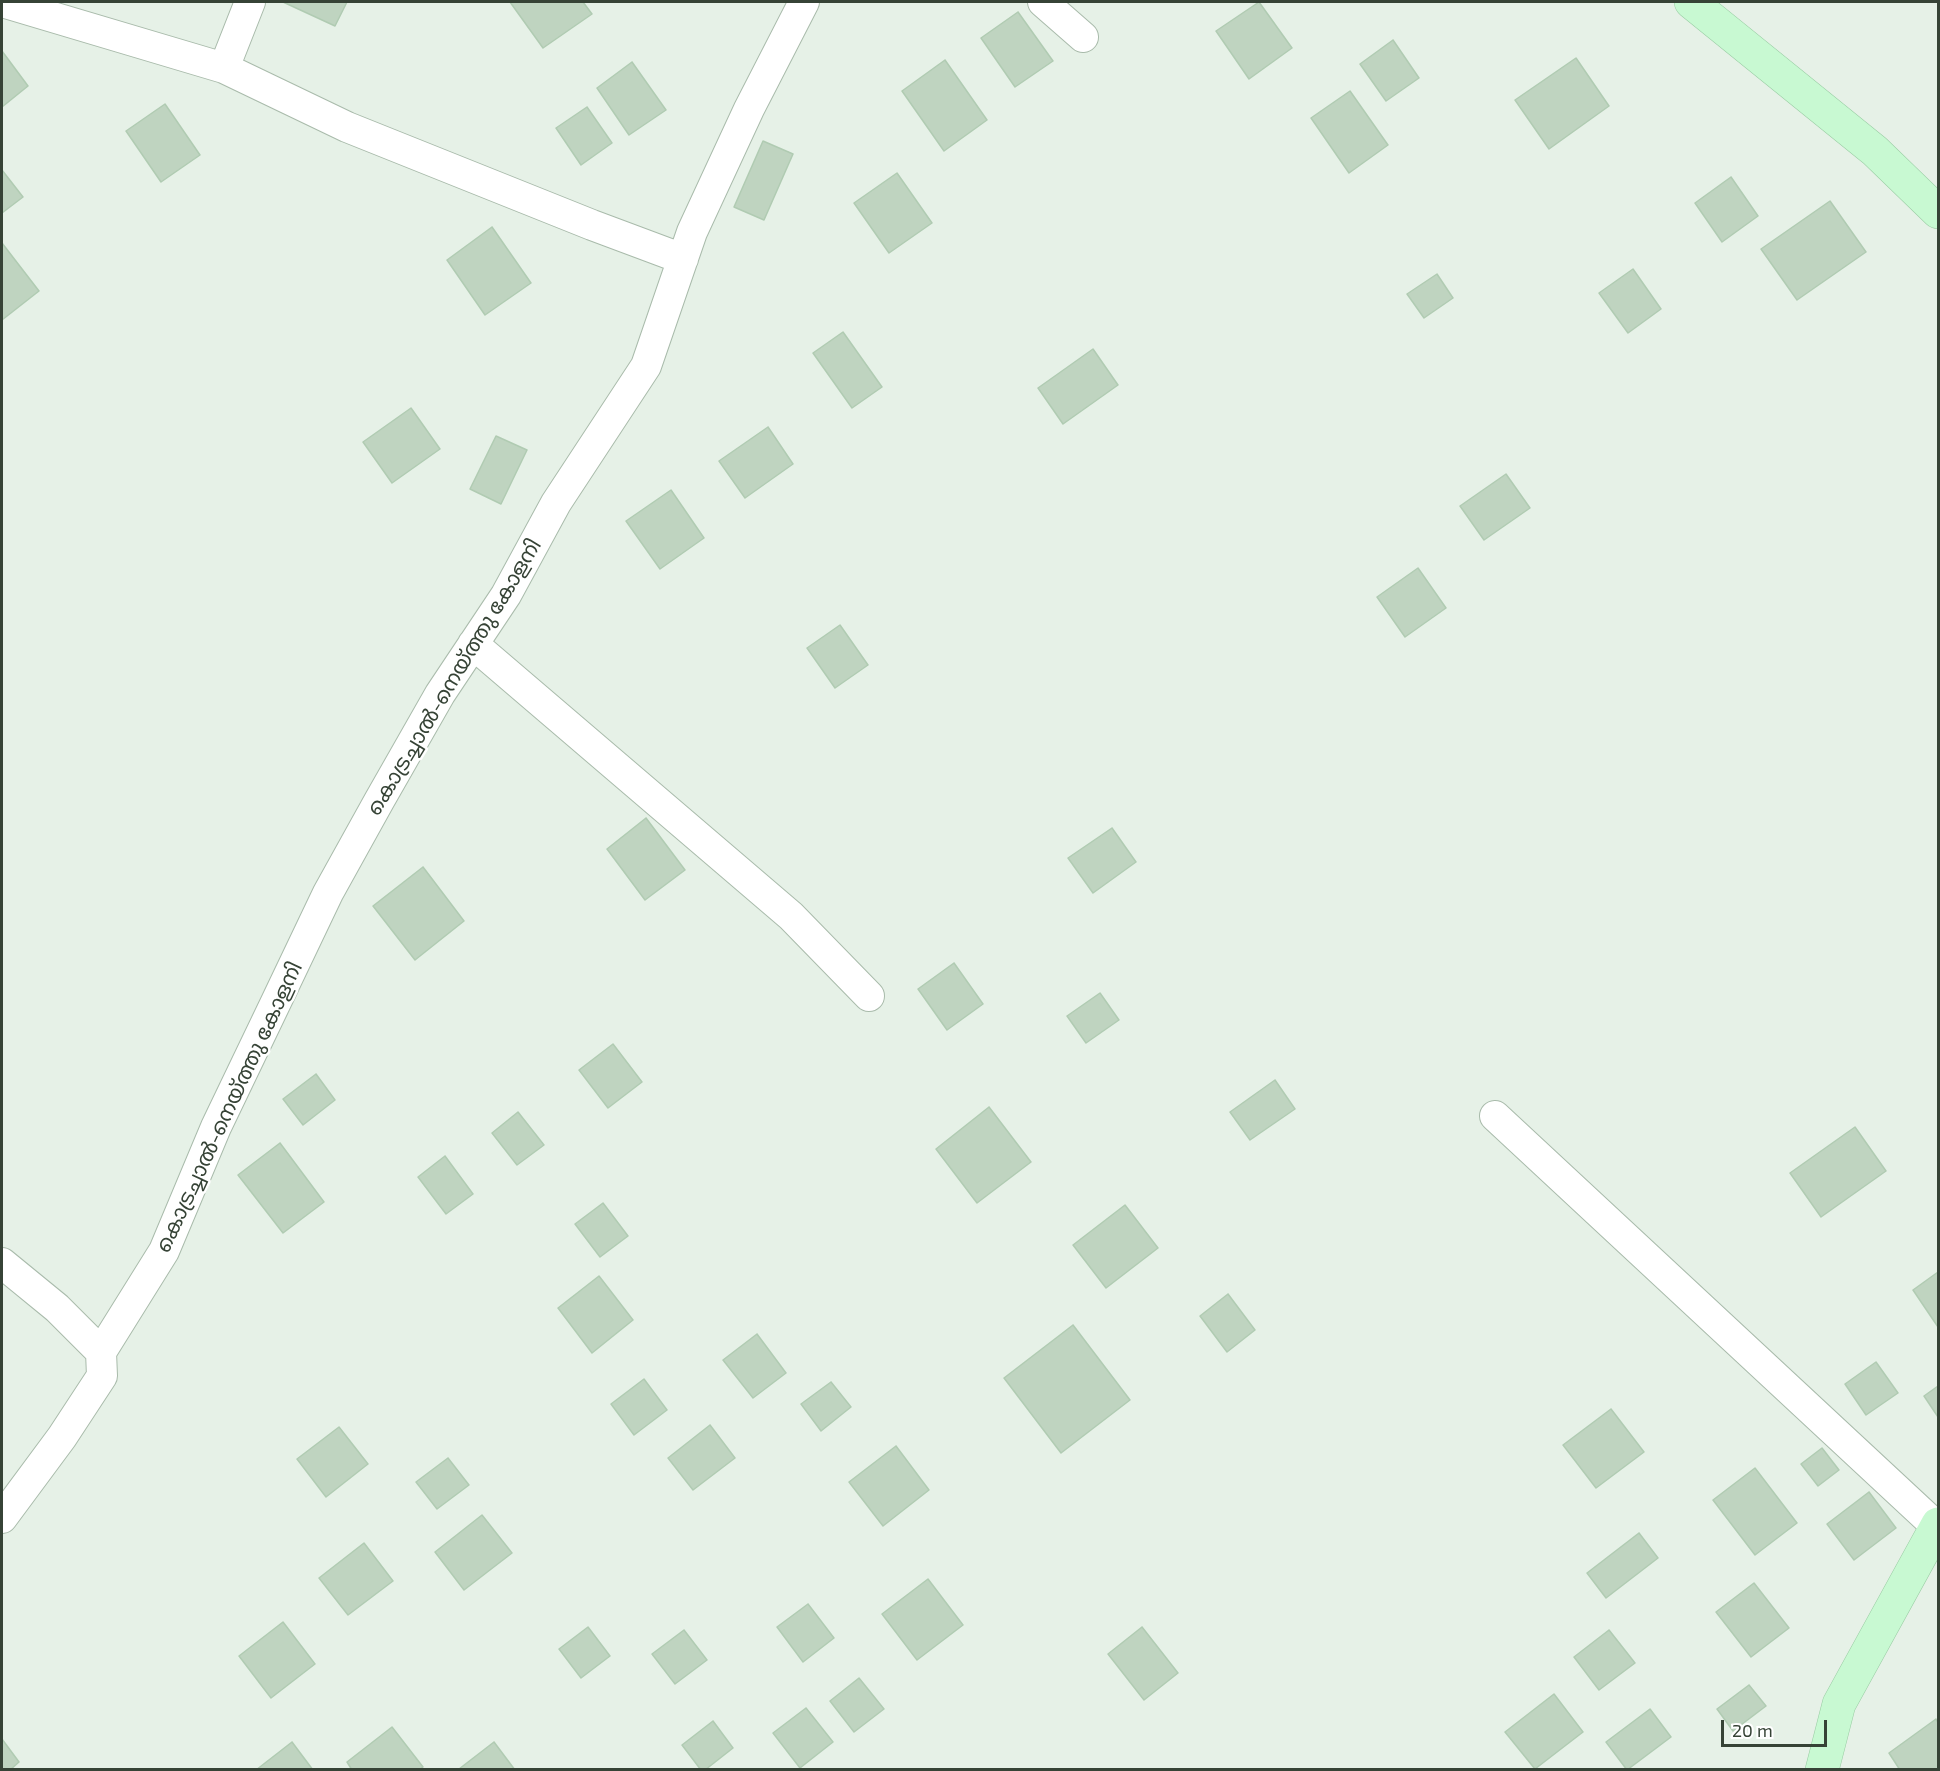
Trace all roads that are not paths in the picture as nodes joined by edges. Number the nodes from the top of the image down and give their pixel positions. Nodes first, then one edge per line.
1 (2, 2) edge
2 (250, 2) edge
3 (804, 2) edge
4 (1043, 2) edge
5 (1691, 2) edge
6 (1083, 37) dead end
7 (224, 68) junction
8 (1938, 213) edge
9 (683, 259) junction
10 (473, 644) junction
11 (869, 996) dead end
12 (1495, 1116) dead end
13 (2, 1263) edge
14 (101, 1352) junction
15 (2, 1518) edge
16 (1937, 1525) edge
17 (1822, 1770) edge

1 - 7 street
2 - 7 street
3 - 9 street, കൊട്രച്ചാൽ-നെയ്ത്തു കോളനി
4 - 6 street
5 - 8 main road
7 - 9 street
9 - 10 street, കൊട്രച്ചാൽ-നെയ്ത്തു കോളനി
10 - 11 street
10 - 14 street, കൊട്രച്ചാൽ-നെയ്ത്തു കോളനി
12 - 16 street
13 - 14 street
14 - 15 street, കൊട്രച്ചാൽ-നെയ്ത്തു കോളനി
16 - 17 main road

